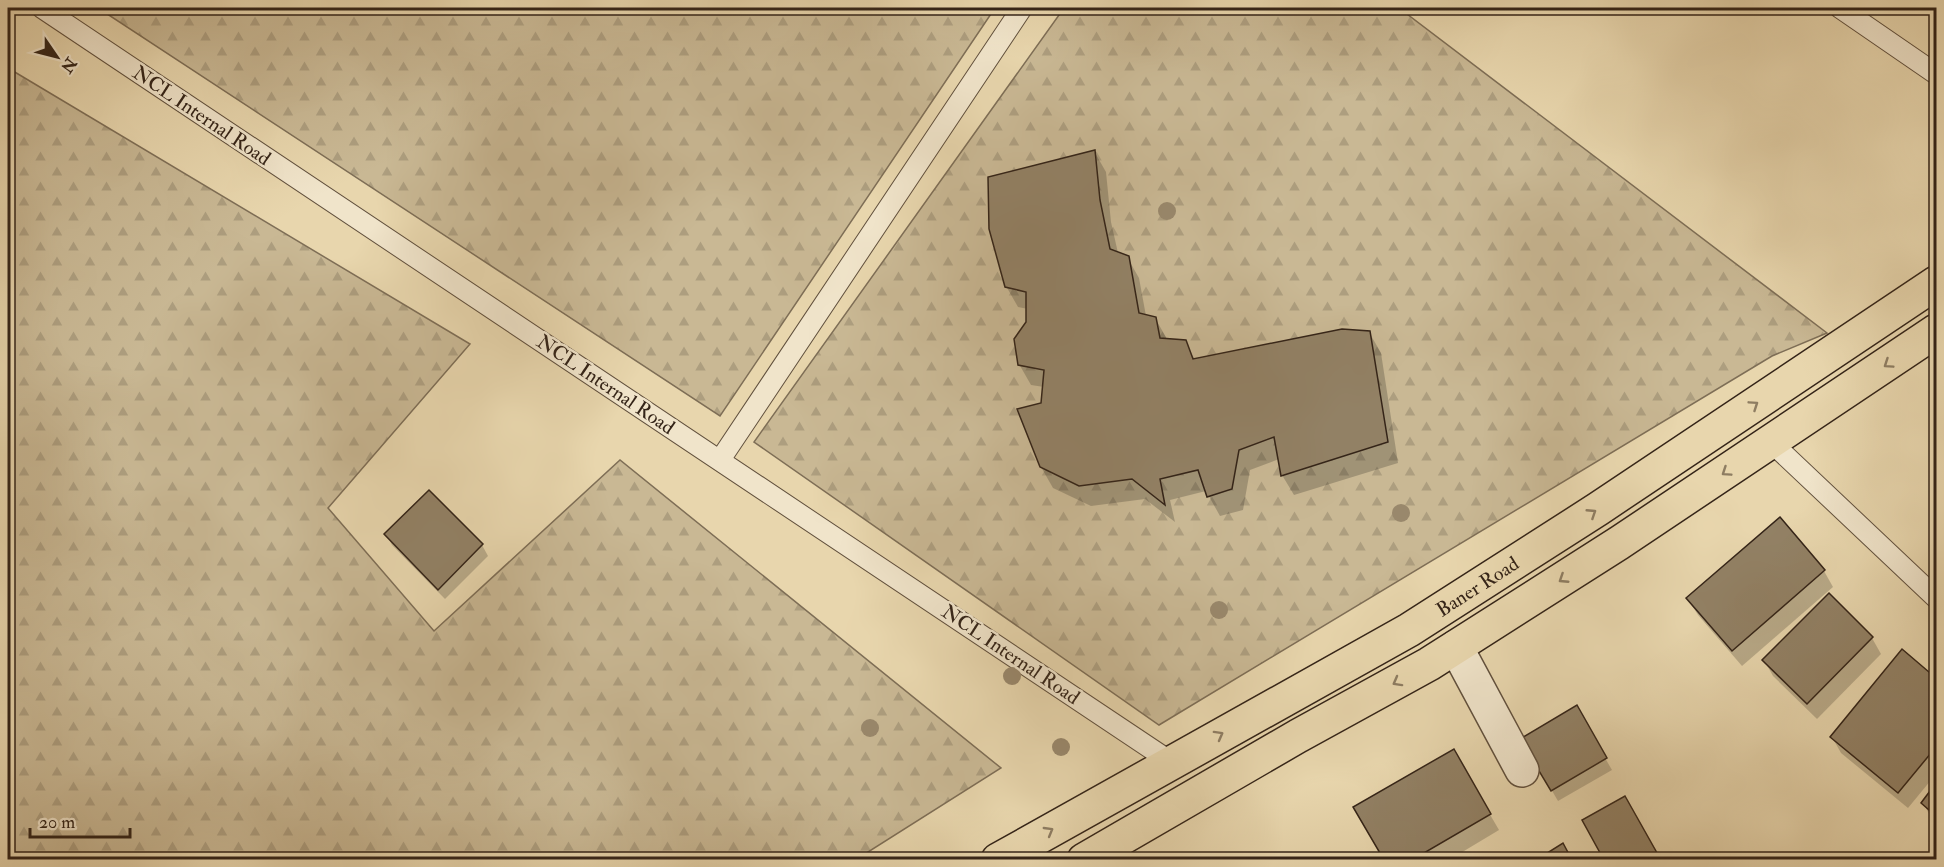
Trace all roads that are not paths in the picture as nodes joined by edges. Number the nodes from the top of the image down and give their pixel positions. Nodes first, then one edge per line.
1 (42, 8) edge
2 (1022, 8) edge
3 (1840, 8) edge
4 (1936, 74) edge
5 (1936, 283) edge
6 (1936, 331) edge
7 (1771, 442) junction
8 (720, 460) junction
9 (1936, 598) edge
10 (1456, 647) junction
11 (1171, 762) junction
12 (1522, 770) dead end
13 (998, 860) edge
14 (1084, 860) edge

1 - 8 lane, NCL Internal Road
2 - 8 lane
3 - 4 lane
11 -> 5 main road, Baner Road
6 -> 7 main road, Baner Road
7 - 9 lane
7 -> 10 main road, Baner Road
8 - 11 lane, NCL Internal Road
10 - 12 street
10 -> 14 main road, Baner Road
13 -> 11 main road, Baner Road

